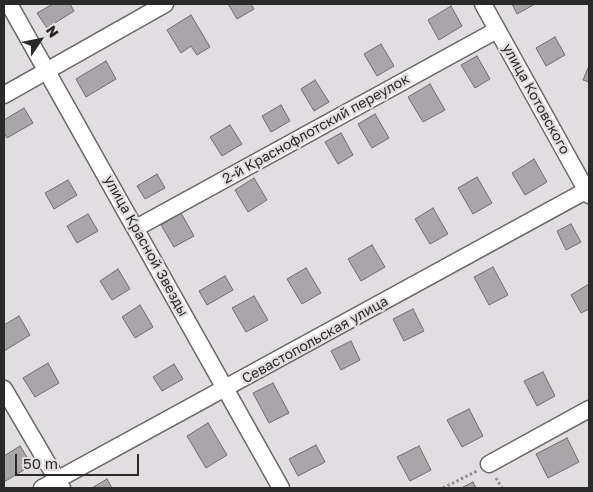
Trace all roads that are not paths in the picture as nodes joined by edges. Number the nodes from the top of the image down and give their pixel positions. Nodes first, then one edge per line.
1 (9, 4) edge
2 (165, 4) edge
3 (483, 4) edge
4 (497, 30) junction
5 (48, 70) junction
6 (4, 95) edge
7 (588, 191) edge
8 (136, 228) junction
9 (226, 388) junction
10 (4, 389) edge
11 (589, 409) edge
12 (488, 464) road end
13 (60, 484) edge
14 (42, 488) edge
15 (281, 488) edge

1 - 5 street, улица Красной Звезды
2 - 5 street
3 - 4 street, улица Котовского
4 - 7 street, улица Котовского
4 - 8 street, 2-й Краснофлотский переулок
5 - 6 street
5 - 8 street, улица Красной Звезды
7 - 9 street, Севастопольская улица
8 - 9 street, улица Красной Звезды
9 - 13 street, Севастопольская улица
9 - 15 street, улица Красной Звезды
10 - 13 street
11 - 12 street
13 - 14 street, Севастопольская улица

